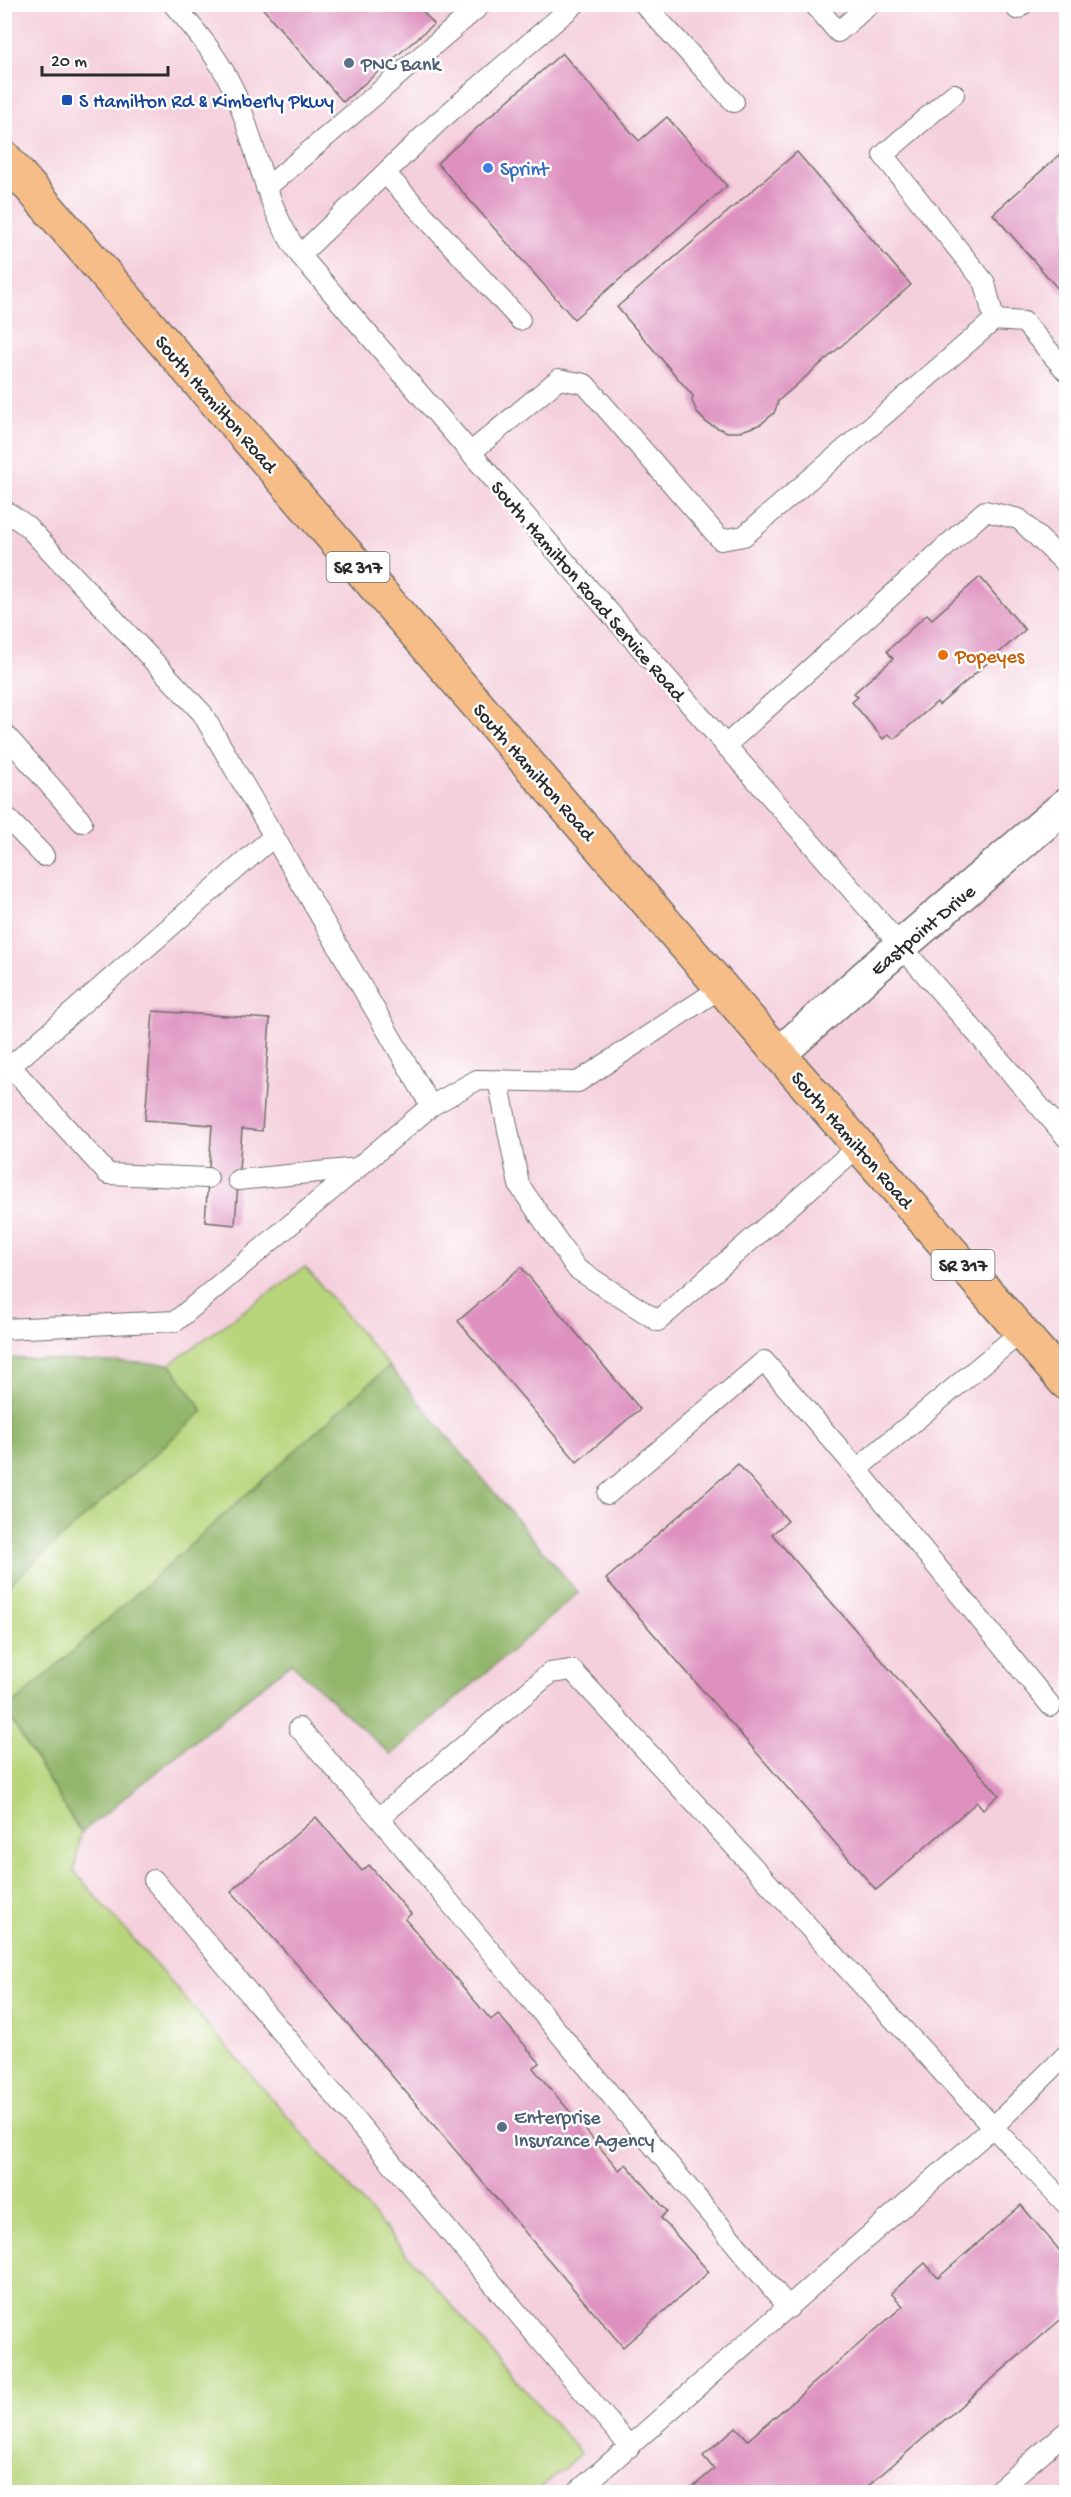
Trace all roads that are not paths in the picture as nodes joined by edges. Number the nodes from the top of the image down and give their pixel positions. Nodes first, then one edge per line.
1 (173, 4) edge
2 (575, 4) edge
3 (644, 4) edge
4 (814, 4) edge
5 (870, 4) edge
6 (1014, 4) edge
7 (1023, 4) edge
8 (472, 8) edge
9 (954, 94) dead end
10 (734, 102) dead end
11 (4, 157) edge
12 (385, 173) junction
13 (266, 188) junction
14 (300, 255) junction
15 (520, 320) dead end
16 (994, 320) junction
17 (1066, 371) edge
18 (470, 453) junction
19 (4, 510) edge
20 (1066, 564) edge
21 (4, 733) edge
22 (725, 746) junction
23 (1066, 805) edge
24 (4, 815) edge
25 (82, 822) dead end
26 (274, 836) junction
27 (44, 856) dead end
28 (902, 945) junction
29 (722, 987) junction
30 (779, 1054) junction
31 (8, 1070) edge
32 (498, 1080) junction
33 (431, 1106) junction
34 (1066, 1137) edge
35 (859, 1146) junction
36 (358, 1168) junction
37 (208, 1178) dead end
38 (238, 1180) dead end
39 (4, 1329) edge
40 (1021, 1332) junction
41 (1066, 1383) edge
42 (858, 1469) junction
43 (608, 1494) dead end
44 (1051, 1706) dead end
45 (299, 1728) dead end
46 (379, 1818) junction
47 (153, 1880) dead end
48 (1066, 2055) edge
49 (993, 2127) junction
50 (1066, 2204) edge
51 (789, 2308) junction
52 (1066, 2432) edge
53 (630, 2447) junction
54 (577, 2493) edge
55 (996, 2493) edge

1 - 13 lane, South Hamilton Road Service Road
2 - 12 lane
3 - 10 lane
4 - 5 lane
6 - 7 lane
8 - 13 lane
9 - 16 lane
11 - 29 main road, South Hamilton Road / SR 317
12 - 14 lane
12 - 15 lane
13 - 14 lane, South Hamilton Road Service Road
14 - 18 lane, South Hamilton Road Service Road
16 - 17 lane
16 - 18 lane
18 - 22 lane, South Hamilton Road Service Road
19 - 26 lane
20 - 22 lane
21 - 25 lane
22 - 28 lane, South Hamilton Road Service Road
23 - 28 street, Eastpoint Drive
24 - 27 lane
26 - 31 lane
26 - 33 lane
28 - 30 street, Eastpoint Drive
28 - 34 lane, South Hamilton Road Service Road
29 - 30 main road, South Hamilton Road / SR 317
29 - 32 lane
30 - 35 main road, South Hamilton Road / SR 317
31 - 37 lane
32 - 33 lane
32 - 35 lane
33 - 36 lane
35 - 40 main road, South Hamilton Road / SR 317
36 - 38 lane
36 - 39 lane
40 - 41 main road, South Hamilton Road / SR 317
40 - 42 lane
42 - 43 lane
42 - 44 lane
45 - 46 lane
46 - 49 lane
46 - 51 lane
47 - 53 lane
48 - 49 lane
49 - 50 lane
49 - 51 lane
51 - 53 lane
52 - 55 lane
53 - 54 lane

